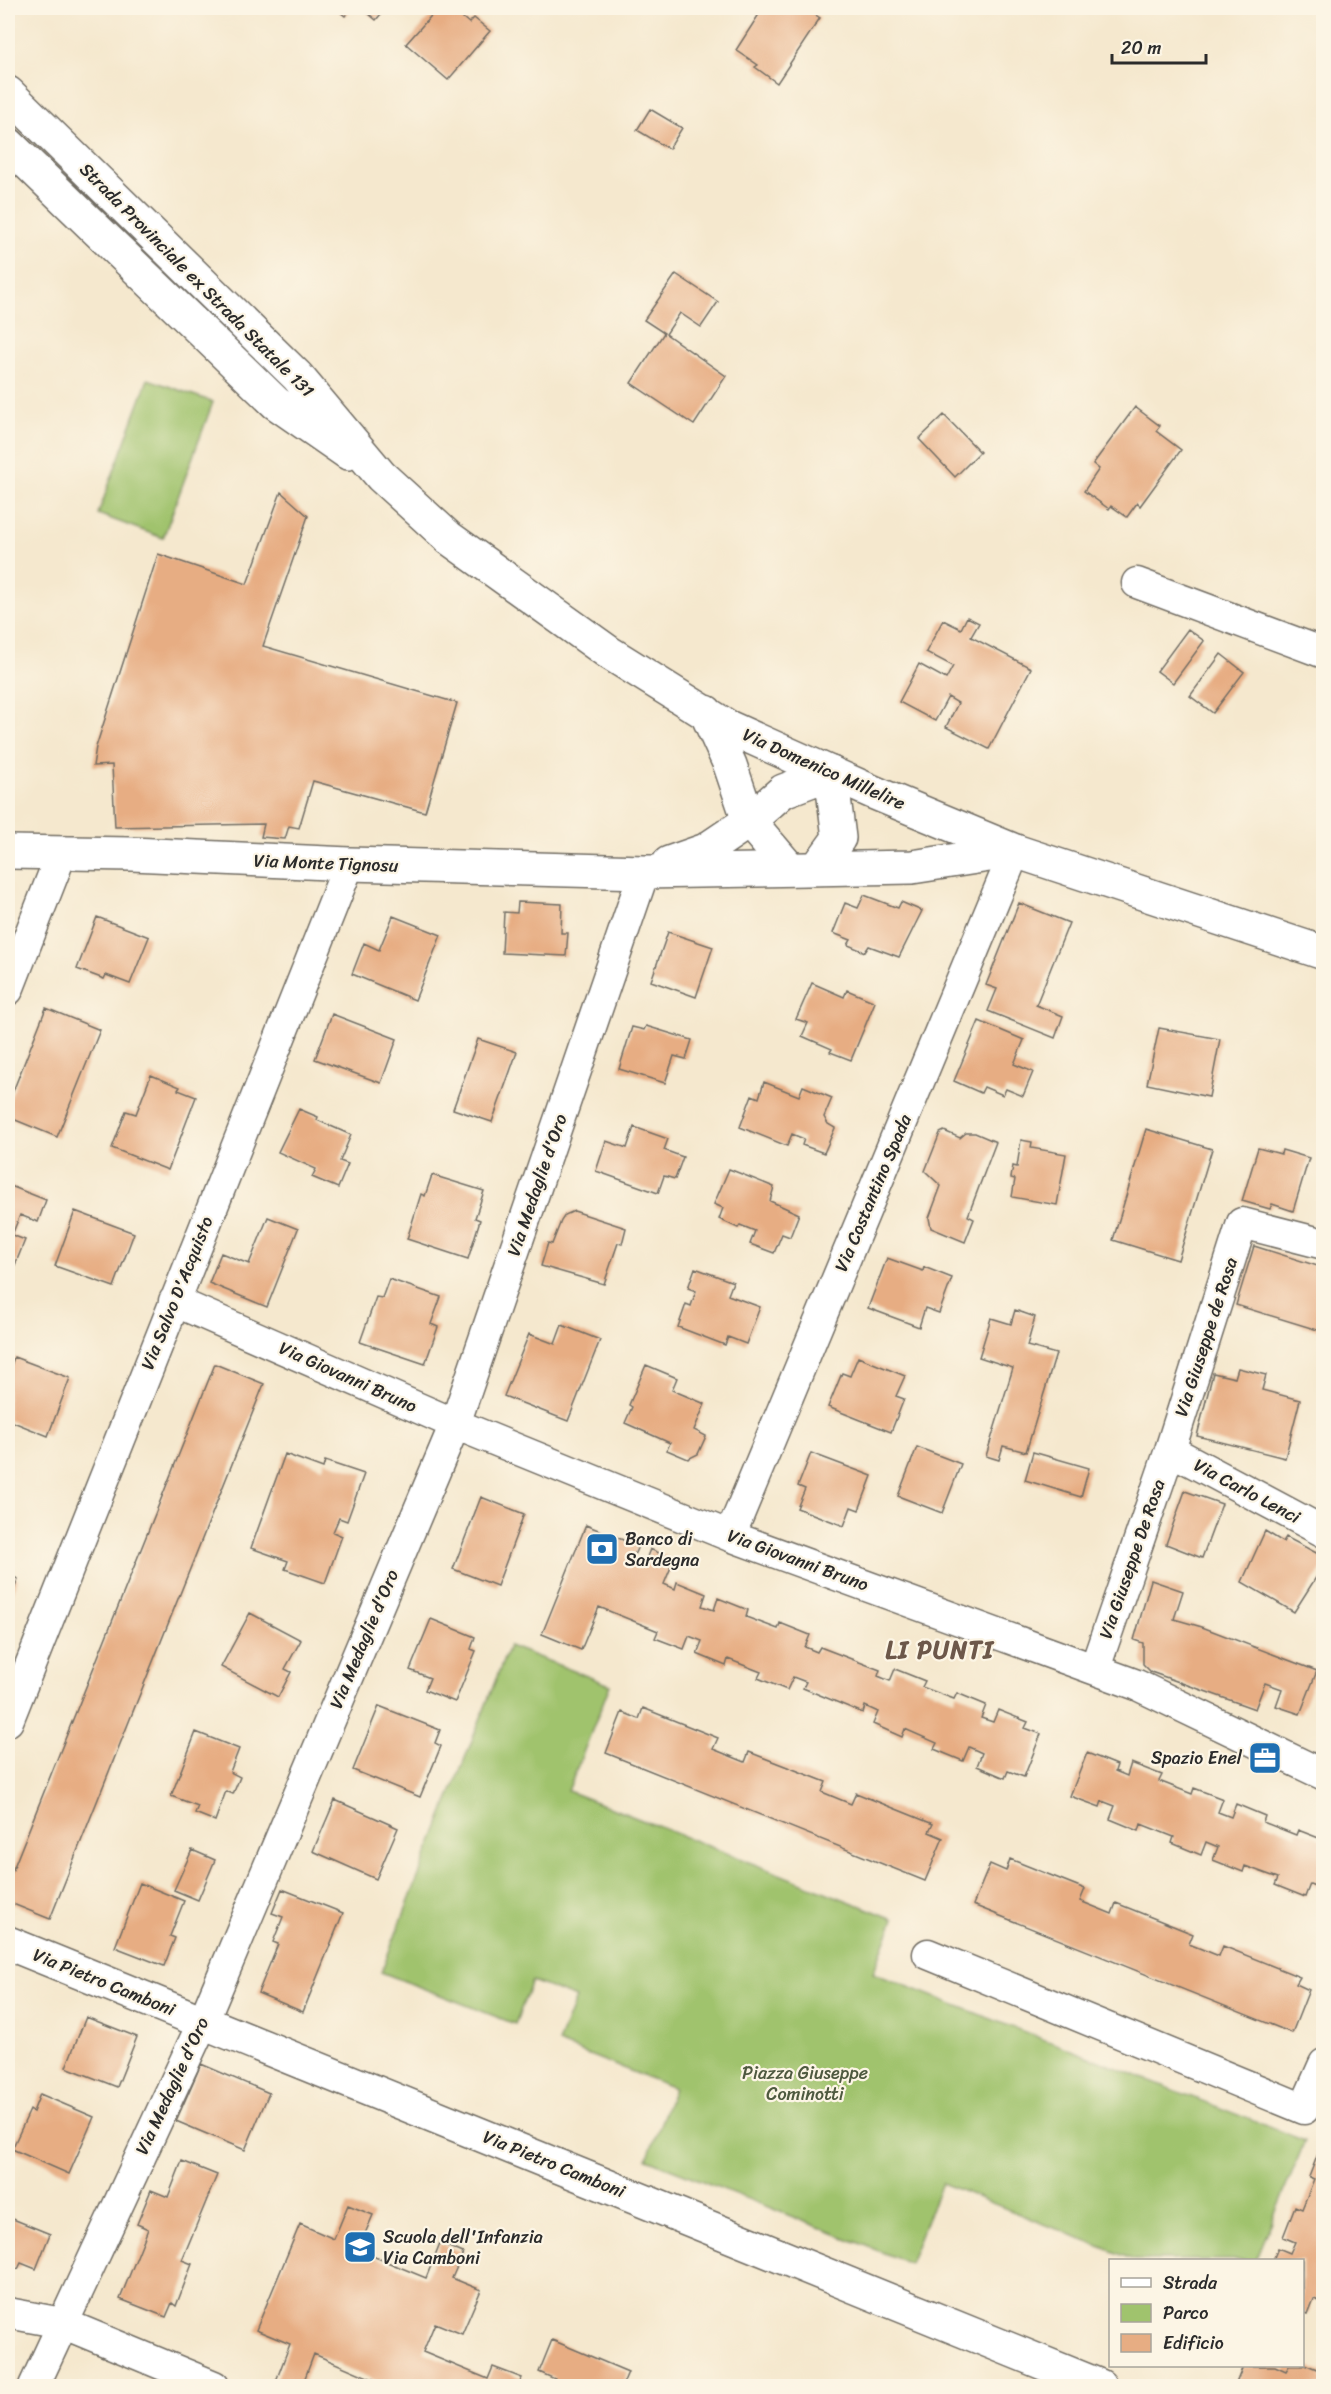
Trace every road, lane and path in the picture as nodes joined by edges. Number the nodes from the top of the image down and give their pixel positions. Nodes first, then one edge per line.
1 (8, 93) edge
2 (8, 144) edge
3 (381, 476) junction
4 (1137, 584) dead end
5 (1323, 653) edge
6 (706, 712) junction
7 (831, 773) junction
8 (749, 821) junction
9 (1015, 851) junction
10 (8, 852) edge
11 (62, 852) junction
12 (349, 864) junction
13 (804, 868) junction
14 (644, 872) junction
15 (1323, 953) edge
16 (8, 990) edge
17 (1323, 1244) edge
18 (174, 1301) junction
19 (455, 1425) junction
20 (1170, 1450) junction
21 (1323, 1532) edge
22 (730, 1536) junction
23 (1095, 1668) junction
24 (8, 1721) edge
25 (1323, 1775) edge
26 (8, 1943) edge
27 (928, 1954) dead end
28 (202, 2022) junction
29 (1323, 2064) edge
30 (8, 2313) edge
31 (62, 2323) junction
32 (34, 2386) edge
33 (214, 2386) edge
34 (1100, 2386) edge

1 - 3 street, Strada Provinciale ex Strada Statale 131
2 - 3 street, Strada Provinciale ex Strada Statale 131
3 - 6 street, Via Domenico Millelire
4 - 5 street
6 - 7 street, Via Domenico Millelire
6 - 8 street
7 - 8 street, Via Monte Tignosu
7 - 9 street, Via Domenico Millelire
7 - 13 street
8 - 13 street
8 - 14 street, Via Monte Tignosu
9 - 13 street, Via Monte Tignosu
9 - 15 street, Via Domenico Millelire
9 - 22 street, Via Costantino Spada
10 - 11 street, Via Monte Tignosu
11 - 12 street, Via Monte Tignosu
11 - 16 street
12 - 14 street, Via Monte Tignosu
12 - 18 street, Via Salvo D'Acquisto
13 - 14 street, Via Monte Tignosu
14 - 19 street, Via Medaglie d'Oro
17 - 20 street, Via Giuseppe de Rosa
18 - 19 street, Via Giovanni Bruno
18 - 24 street, Via Salvo D'Acquisto
19 - 22 street, Via Giovanni Bruno
19 - 28 street, Via Medaglie d'Oro
20 - 21 street, Via Carlo Lenci
20 - 23 street, Via Giuseppe De Rosa
22 - 23 street, Via Giovanni Bruno
23 - 25 street, Via Giovanni Bruno
26 - 28 street, Via Pietro Camboni
27 - 29 street
28 - 31 street, Via Medaglie d'Oro
28 - 34 street, Via Pietro Camboni
30 - 31 street
31 - 32 street, Via Medaglie d'Oro
31 - 33 street

